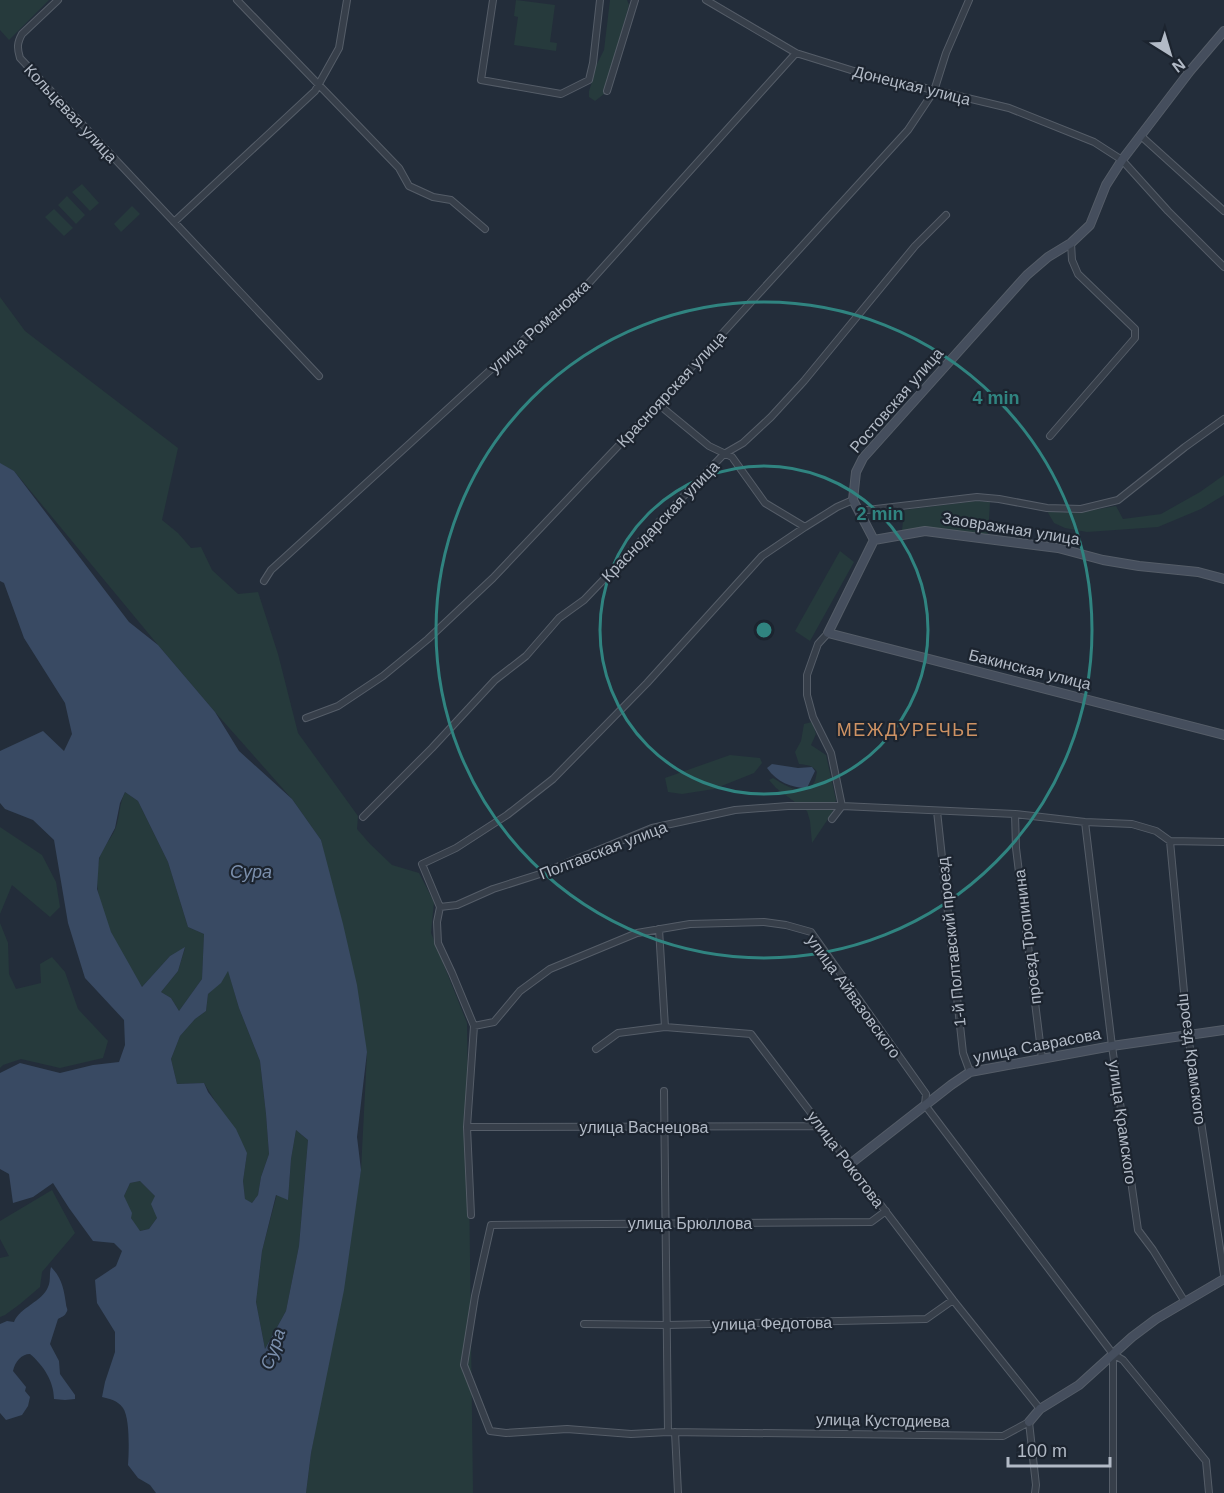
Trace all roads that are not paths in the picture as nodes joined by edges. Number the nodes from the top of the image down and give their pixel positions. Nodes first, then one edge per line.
1 (58, 0) edge
2 (237, 0) edge
3 (347, 0) edge
4 (493, 0) edge
5 (600, 0) edge
6 (634, 0) edge
7 (706, 0) edge
8 (969, 0) edge
9 (1224, 31) edge
10 (796, 53) junction
11 (320, 85) junction
12 (607, 91) dead end
13 (934, 91) junction
14 (1141, 136) junction
15 (1122, 160) junction
16 (1224, 211) edge
17 (946, 215) dead end
18 (174, 222) junction
19 (485, 229) dead end
20 (1071, 243) junction
21 (1224, 267) edge
22 (319, 376) dead end
23 (658, 404) junction
24 (1224, 419) edge
25 (1050, 436) dead end
26 (723, 454) junction
27 (853, 500) junction
28 (859, 511) junction
29 (804, 527) junction
30 (874, 540) junction
31 (1224, 579) edge
32 (264, 581) dead end
33 (828, 633) junction
34 (306, 718) dead end
35 (1224, 735) edge
36 (842, 806) junction
37 (937, 811) junction
38 (1015, 814) junction
39 (363, 816) dead end
40 (831, 819) dead end
41 (1085, 822) junction
42 (1170, 841) junction
43 (1224, 842) edge
44 (441, 906) junction
45 (659, 929) junction
46 (474, 1026) junction
47 (665, 1027) junction
48 (1224, 1030) edge
49 (1188, 1035) junction
50 (1112, 1046) junction
51 (596, 1049) dead end
52 (1042, 1059) junction
53 (970, 1072) junction
54 (664, 1091) dead end
55 (925, 1105) junction
56 (821, 1126) junction
57 (467, 1127) junction
58 (664, 1127) junction
59 (850, 1164) junction
60 (886, 1211) junction
61 (471, 1215) dead end
62 (666, 1224) junction
63 (1224, 1277) edge
64 (954, 1300) junction
65 (1185, 1302) junction
66 (584, 1324) dead end
67 (667, 1325) junction
68 (1113, 1354) junction
69 (1040, 1409) junction
70 (1029, 1422) junction
71 (490, 1431) joint
72 (671, 1432) junction
73 (678, 1493) edge
74 (1035, 1493) edge
75 (1113, 1493) edge
76 (1209, 1493) edge

1 - 18 street, Кольцевая улица
2 - 11 street
3 - 11 street
4 - 5 street
6 - 12 street
7 - 10 street, Донецкая улица
8 - 13 street, Красноярская улица
9 - 14 street, Ростовская улица
10 - 13 street, Донецкая улица
10 - 32 street, улица Романовка
11 - 18 street
11 - 19 street
13 - 15 street, Донецкая улица
13 - 23 street, Красноярская улица
14 - 15 street, Ростовская улица
14 - 16 street
15 - 20 street, Ростовская улица
15 - 21 street, Донецкая улица
17 - 26 street, Краснодарская улица
18 - 22 street, Кольцевая улица
20 - 25 street
20 - 27 street, Ростовская улица
23 - 26 street
23 - 34 street, Красноярская улица
24 - 28 street
26 - 29 street
26 - 39 street, Краснодарская улица
27 - 28 street
27 - 29 street
28 - 30 street
29 - 44 street
30 - 31 street, Заовражная улица
30 - 33 street
33 - 35 street, Бакинская улица
33 - 36 street
36 - 37 street, Полтавская улица
36 - 40 street
36 - 44 street, Полтавская улица
37 - 38 street, Полтавская улица
37 - 53 street, 1-й Полтавский проезд
38 - 41 street, Полтавская улица
38 - 52 street, проезд Тропинина
41 - 42 street, Полтавская улица
41 - 50 street, улица Крамского
42 - 43 street, Полтавская улица
42 - 49 street, проезд Крамского
44 - 46 street
45 - 46 street, улица Айвазовского
45 - 47 street
45 - 55 street, улица Айвазовского
46 - 57 street
47 - 51 street, улица Рокотова
47 - 56 street, улица Рокотова
48 - 49 street, улица Саврасова
49 - 50 street, улица Саврасова
49 - 63 street, проезд Крамского
50 - 52 street, улица Саврасова
50 - 65 street, улица Крамского
52 - 53 street, улица Саврасова
53 - 55 street, улица Саврасова
54 - 58 street
55 - 59 street, улица Саврасова
55 - 68 street, улица Айвазовского
56 - 58 street, улица Васнецова
56 - 59 street, улица Рокотова
57 - 58 street, улица Васнецова
57 - 61 street
58 - 62 street
59 - 60 street, улица Рокотова
60 - 62 street, улица Брюллова
60 - 64 street, улица Рокотова
62 - 67 street
62 - 71 street, улица Брюллова
63 - 65 street, улица Кустодиева
64 - 67 street, улица Федотова
64 - 69 street, улица Рокотова
65 - 68 street, улица Кустодиева
66 - 67 street, улица Федотова
67 - 72 street
68 - 69 street, улица Кустодиева
68 - 75 street
68 - 76 street, улица Айвазовского
69 - 70 street, улица Кустодиева
70 - 72 street, улица Кустодиева
70 - 74 street
71 - 72 street, улица Кустодиева
72 - 73 street

